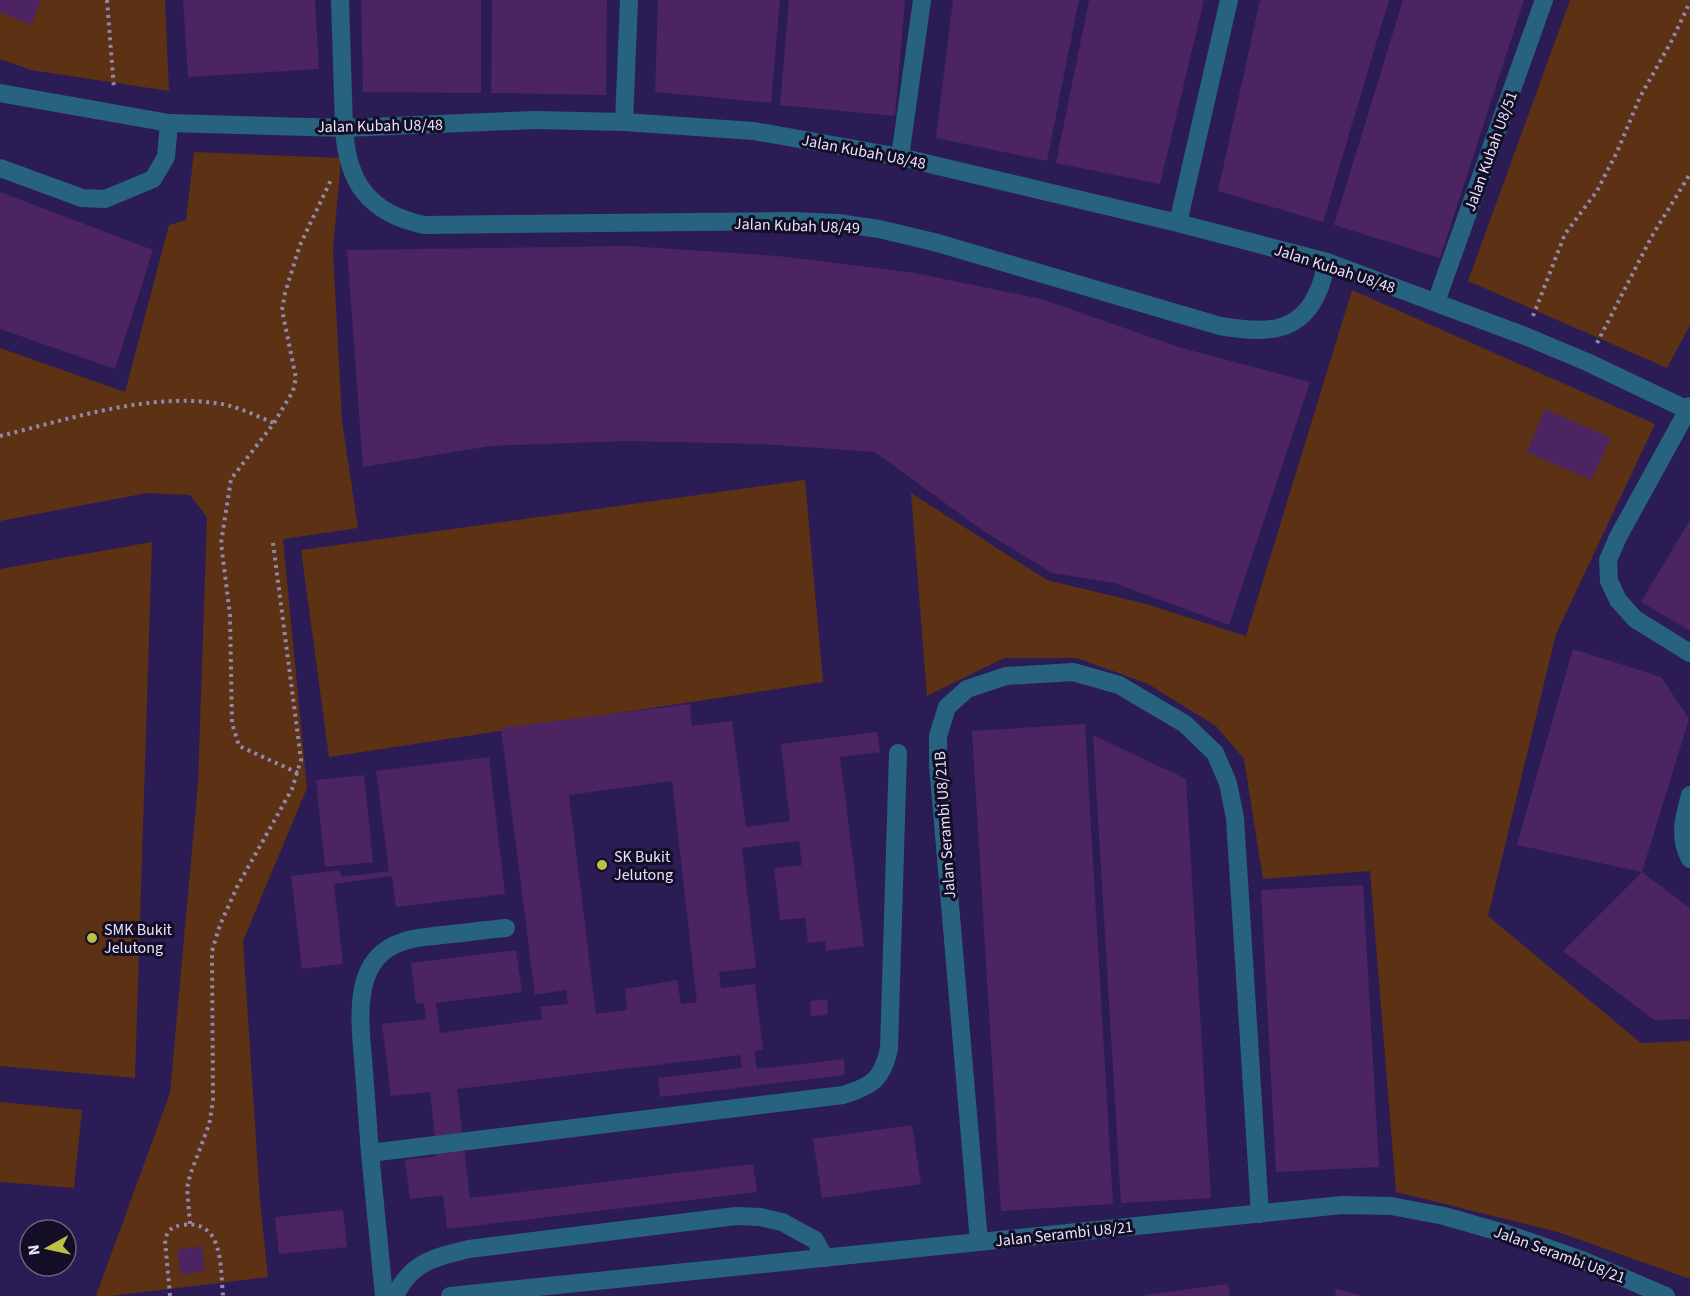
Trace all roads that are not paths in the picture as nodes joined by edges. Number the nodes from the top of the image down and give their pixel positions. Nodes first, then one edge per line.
1 (340, 0) edge
2 (629, 0) edge
3 (922, 0) edge
4 (1229, 0) edge
5 (1544, 0) edge
6 (0, 93) edge
7 (624, 122) junction
8 (169, 123) junction
9 (344, 128) junction
10 (900, 157) junction
11 (0, 168) edge
12 (1178, 223) junction
13 (1327, 262) junction
14 (1436, 302) junction
15 (1689, 409) edge
16 (1690, 653) edge
17 (898, 753) dead end
18 (1690, 795) edge
19 (1690, 859) edge
20 (506, 928) dead end
21 (370, 1153) junction
22 (1260, 1214) junction
23 (979, 1242) junction
24 (825, 1258) junction
25 (384, 1296) edge
26 (395, 1296) edge
27 (450, 1296) edge
28 (1666, 1296) edge

1 - 9 street, Jalan Kubah U8/49
2 - 7 street
3 - 10 street
4 - 12 street
5 - 14 street, Jalan Kubah U8/51
6 - 8 street, Jalan Kubah U8/48
7 - 9 street, Jalan Kubah U8/48
7 - 10 street, Jalan Kubah U8/48
8 - 9 street, Jalan Kubah U8/48
8 - 11 street
9 - 13 street, Jalan Kubah U8/49
10 - 12 street, Jalan Kubah U8/48
12 - 13 street, Jalan Kubah U8/48
13 - 14 street, Jalan Kubah U8/48
14 - 15 street, Jalan Kubah U8/48
15 - 16 street
17 - 21 street
18 - 19 street
20 - 21 street
21 - 25 street
22 - 23 street, Jalan Serambi U8/21
22 - 23 street, Jalan Serambi U8/21B
22 - 28 street, Jalan Serambi U8/21
23 - 24 street, Jalan Serambi U8/21
24 - 26 street
24 - 27 street, Jalan Serambi U8/21

